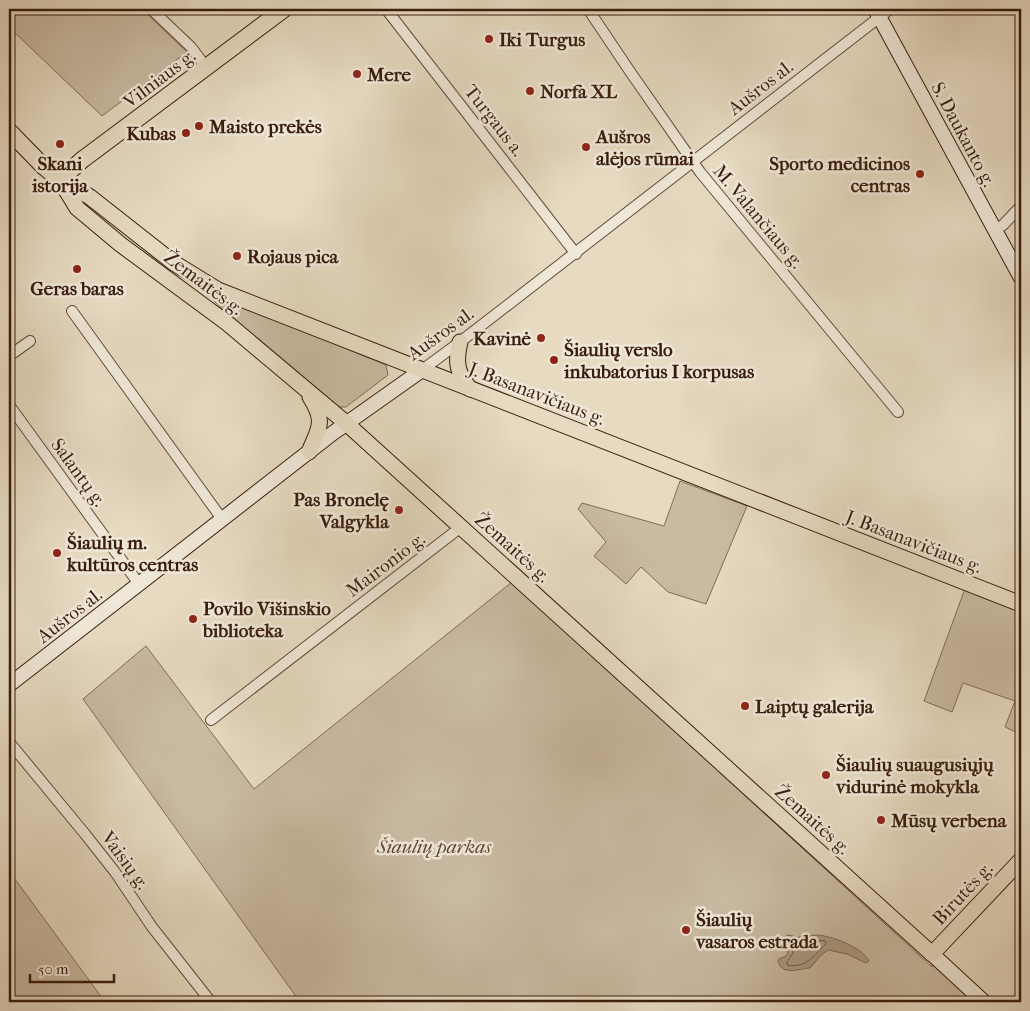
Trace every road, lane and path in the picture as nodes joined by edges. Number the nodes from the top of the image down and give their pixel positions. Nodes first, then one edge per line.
1 (152, 9) edge
2 (284, 9) edge
3 (386, 9) edge
4 (588, 9) edge
5 (882, 12) edge
6 (206, 67) junction
7 (9, 131) edge
8 (694, 163) junction
9 (60, 180) junction
10 (1021, 206) edge
11 (995, 230) junction
12 (576, 254) junction
13 (1021, 278) edge
14 (72, 311) dead end
15 (30, 341) dead end
16 (460, 342) junction
17 (9, 356) edge
18 (422, 370) junction
19 (304, 388) junction
20 (470, 389) junction
21 (9, 405) edge
22 (898, 412) dead end
23 (346, 423) junction
24 (309, 452) junction
25 (222, 519) junction
26 (461, 527) junction
27 (139, 584) junction
28 (1021, 604) edge
29 (9, 685) edge
30 (211, 720) dead end
31 (9, 742) edge
32 (1021, 860) edge
33 (932, 954) junction
34 (211, 1002) edge
35 (984, 1002) edge

1 - 6 street
2 - 6 highway, Vilniaus g.
3 - 12 street, Turgaus a.
4 - 8 street, M. Valančiaus g.
5 - 8 street, Aušros al.
5 - 11 main road, S. Daukanto g.
6 - 9 highway, Vilniaus g.
7 - 9 highway, Žemaitės g.
8 - 12 street, Aušros al.
8 - 22 street, M. Valančiaus g.
9 - 18 main road, J. Basanavičiaus g.
9 - 19 main road, Žemaitės g.
10 - 11 street
11 - 13 main road, S. Daukanto g.
12 - 16 street, Aušros al.
14 - 25 street
15 - 17 street
16 - 18 street, Aušros al.
16 - 20 main road
18 - 20 main road, J. Basanavičiaus g.
18 - 23 main road, Aušros al.
19 - 23 main road, Žemaitės g.
19 - 24 main road
20 - 28 main road, J. Basanavičiaus g.
21 - 27 street, Salantų g.
23 - 24 main road, Aušros al.
23 - 26 main road, Žemaitės g.
24 - 25 main road, Aušros al.
25 - 27 main road, Aušros al.
26 - 30 street, Maironio g.
26 - 33 main road, Žemaitės g.
27 - 29 main road, Aušros al.
31 - 34 street, Vaisių g.
32 - 33 main road, Birutės g.
33 - 35 main road, Žemaitės g.

